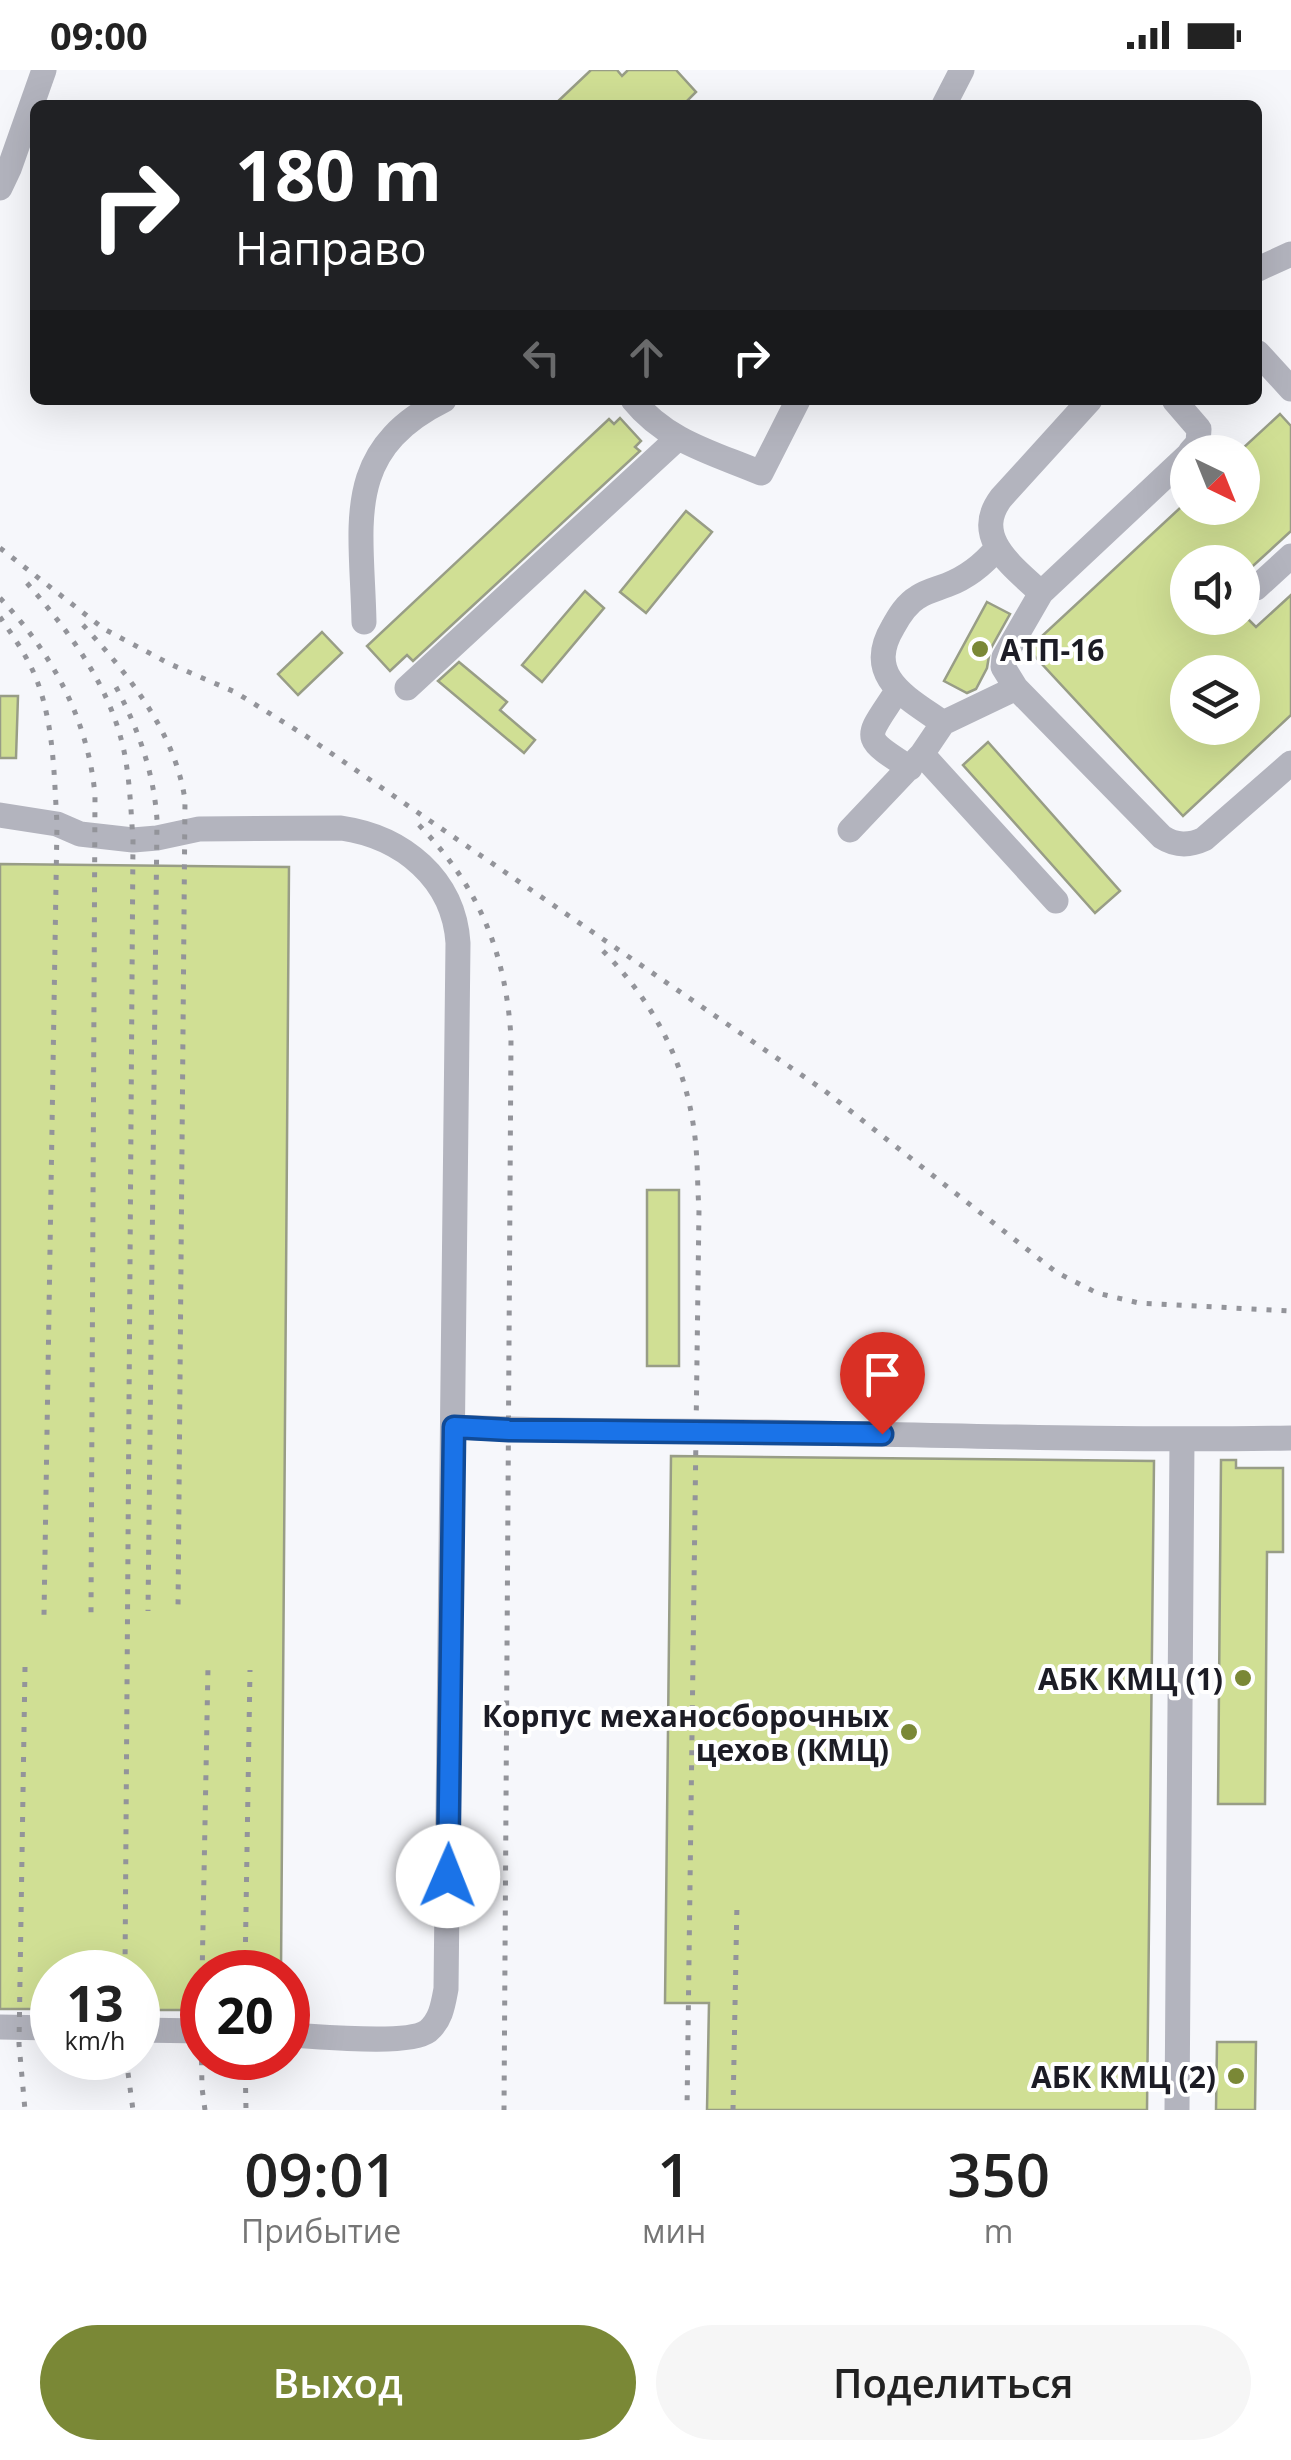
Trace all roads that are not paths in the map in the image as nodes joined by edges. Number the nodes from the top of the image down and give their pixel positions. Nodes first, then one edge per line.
1 (44, 70) edge
2 (962, 70) edge
3 (33, 100) edge
4 (947, 100) edge
5 (30, 110) edge
6 (0, 188) edge
7 (1291, 254) edge
8 (1262, 267) edge
9 (1262, 357) edge
10 (1291, 389) edge
11 (434, 405) edge
12 (638, 405) edge
13 (795, 405) edge
14 (1086, 405) edge
15 (1178, 405) edge
16 (1199, 435) edge
17 (677, 439) junction
18 (1170, 472) edge
19 (997, 548) junction
20 (1291, 556) edge
21 (1260, 584) edge
22 (1041, 592) junction
23 (364, 622) dead end
24 (408, 688) dead end
25 (1016, 688) junction
26 (897, 691) junction
27 (944, 723) junction
28 (916, 761) junction
29 (1291, 763) edge
30 (0, 815) edge
31 (850, 830) dead end
32 (1056, 901) dead end
33 (454, 1427) junction
34 (1291, 1438) edge
35 (1182, 1440) junction
36 (0, 2027) edge
37 (30, 2028) edge
38 (310, 2036) edge
39 (1176, 2110) edge

1 - 3 lane
2 - 4 lane
5 - 6 lane
7 - 8 lane
9 - 10 lane
11 - 23 lane
12 - 17 lane
13 - 17 lane
14 - 19 lane
15 - 16 lane
17 - 24 lane
18 - 22 lane
19 - 22 lane
19 - 26 lane
20 - 21 lane
22 - 25 lane
25 - 27 lane
25 - 29 lane
26 - 27 lane
26 - 28 lane
27 - 28 lane
28 - 31 lane
28 - 32 lane
30 - 33 lane
33 - 35 lane
33 - 38 lane
34 - 35 lane
35 - 39 lane
36 - 37 lane

